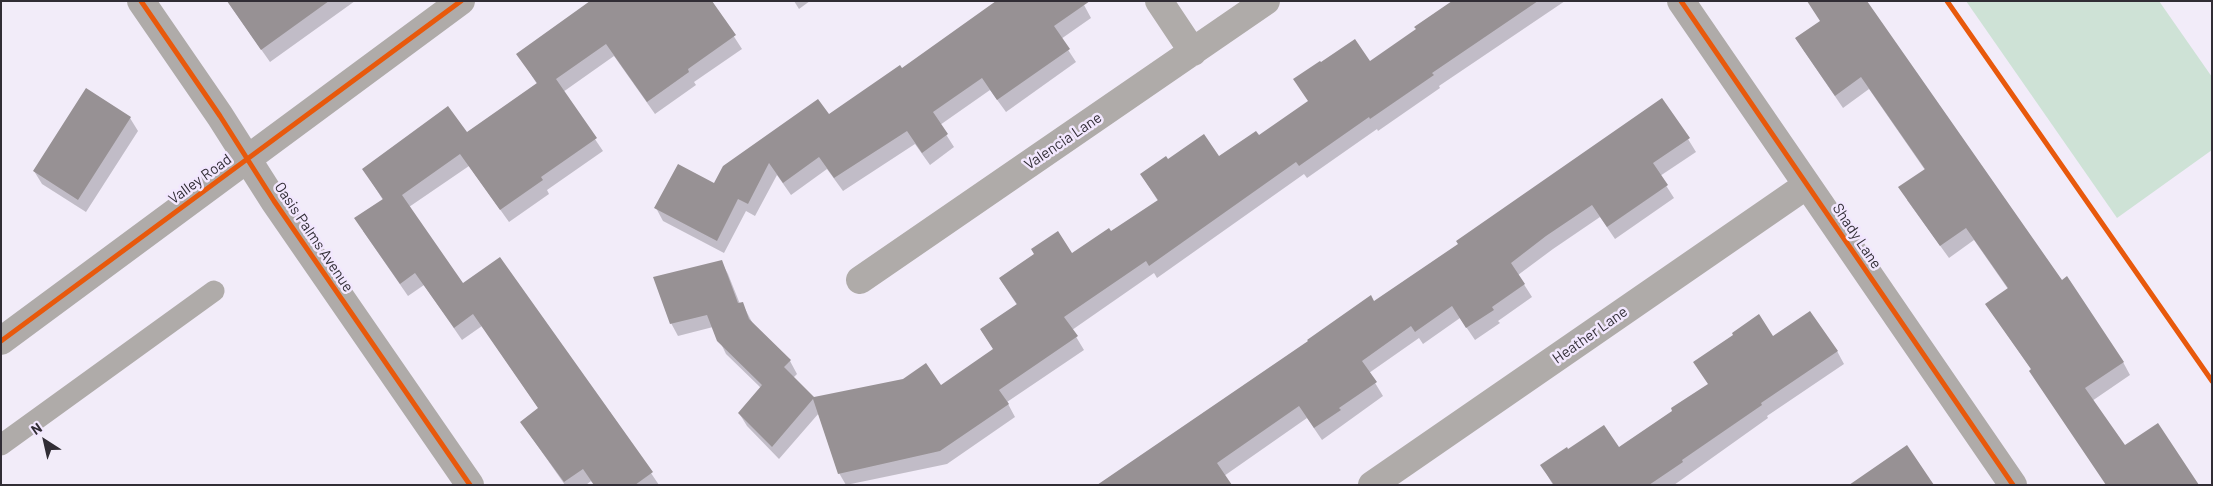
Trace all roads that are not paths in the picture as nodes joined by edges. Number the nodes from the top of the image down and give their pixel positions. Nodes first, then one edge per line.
1 (141, 1) edge
2 (461, 1) edge
3 (1159, 1) edge
4 (1266, 1) edge
5 (1681, 1) edge
6 (1193, 52) junction
7 (247, 159) junction
8 (1807, 185) junction
9 (860, 280) dead end
10 (214, 291) dead end
11 (1, 341) edge
12 (1, 445) edge
13 (470, 485) edge
14 (1372, 485) edge
15 (2013, 485) edge

1 - 7 street, Oasis Palms Avenue
2 - 7 street, Valley Road
3 - 6 street
4 - 6 street, Valencia Lane
5 - 8 street, Shady Lane
6 - 9 street, Valencia Lane
7 - 11 street, Valley Road
7 - 13 street, Oasis Palms Avenue
8 - 14 street, Heather Lane
8 - 15 street, Shady Lane
10 - 12 lane

